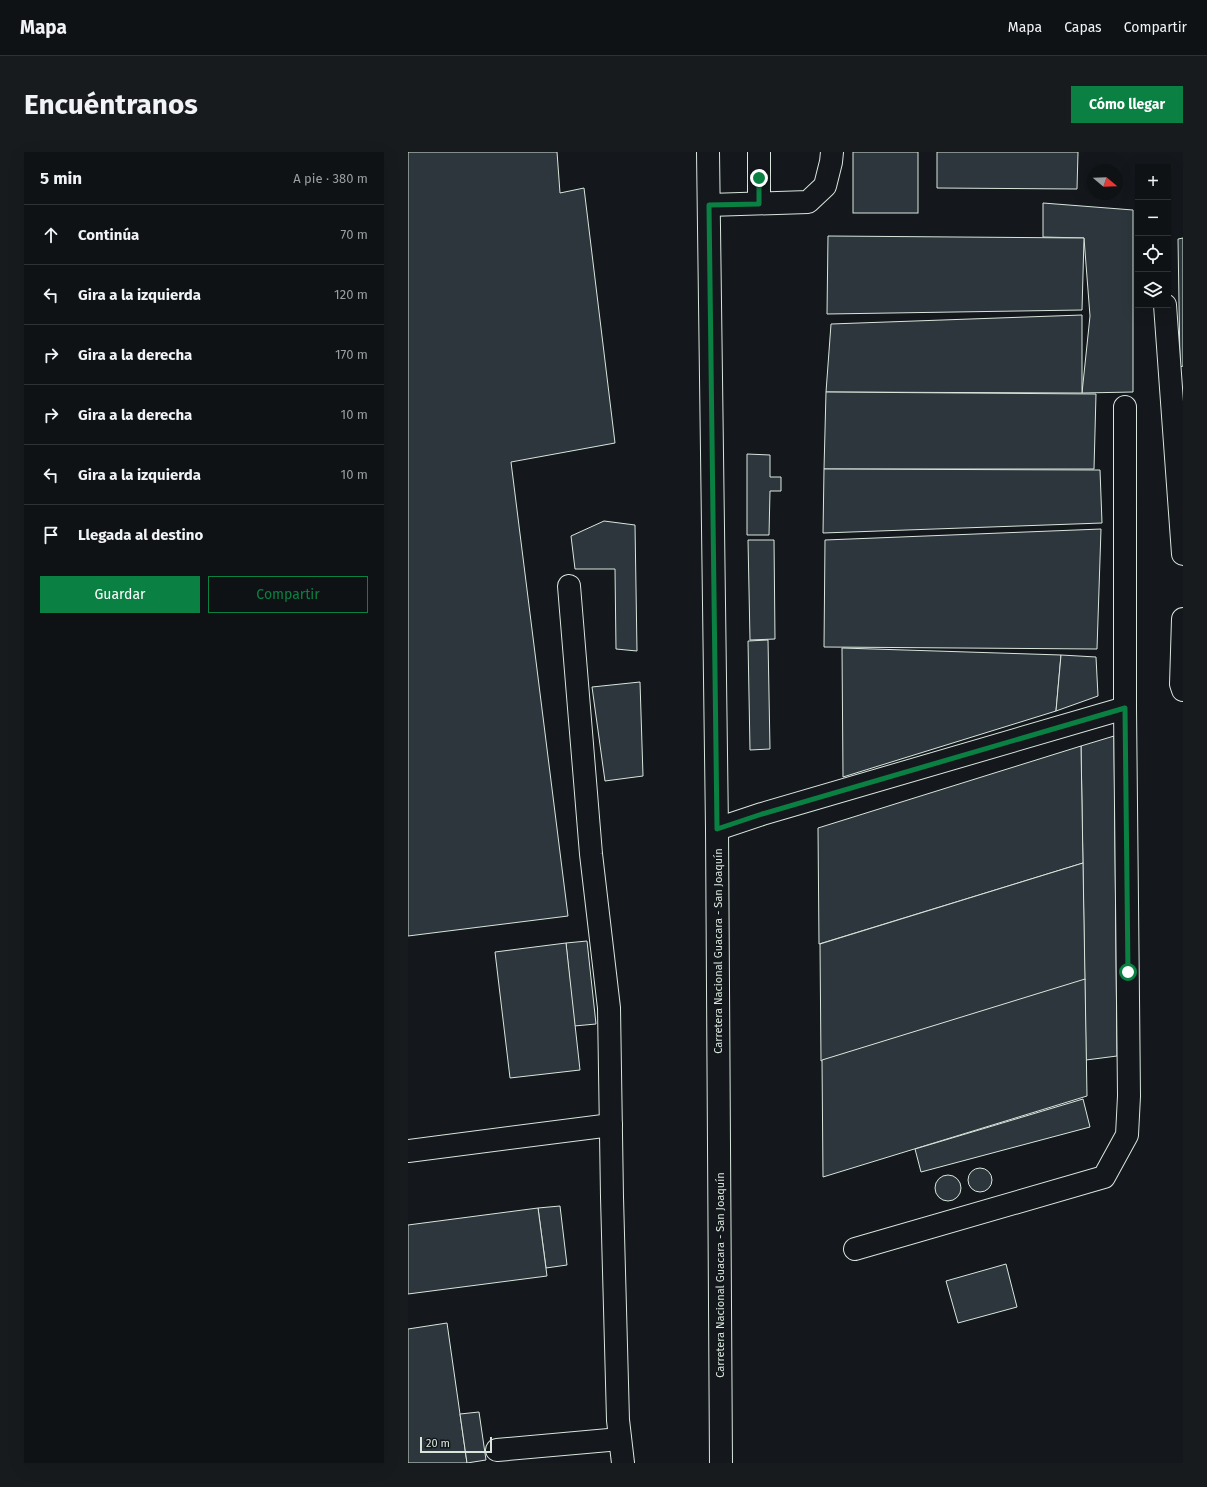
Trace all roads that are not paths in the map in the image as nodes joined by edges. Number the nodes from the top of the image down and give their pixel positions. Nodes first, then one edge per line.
1 (708, 152) edge
2 (759, 152) edge
3 (832, 152) edge
4 (759, 204) junction
5 (709, 205) junction
6 (1165, 308) edge
7 (1125, 407) dead end
8 (1183, 554) edge
9 (569, 586) dead end
10 (1183, 619) edge
11 (1182, 686) edge
12 (1125, 708) junction
13 (717, 829) junction
14 (611, 1125) junction
15 (408, 1151) edge
16 (855, 1249) dead end
17 (619, 1432) junction
18 (497, 1450) dead end
19 (618, 1463) edge
20 (623, 1463) edge
21 (721, 1463) edge

1 - 5 main road, Carretera Nacional Guacara - San Joaquín
2 - 4 main road
3 - 4 main road
4 - 5 main road
5 - 13 main road, Carretera Nacional Guacara - San Joaquín
6 - 8 main road
7 - 12 main road
9 - 14 main road
10 - 11 main road
12 - 13 main road
12 - 16 main road
13 - 21 main road, Carretera Nacional Guacara - San Joaquín
14 - 15 main road
14 - 17 main road
17 - 18 main road
17 - 19 main road
17 - 20 main road

